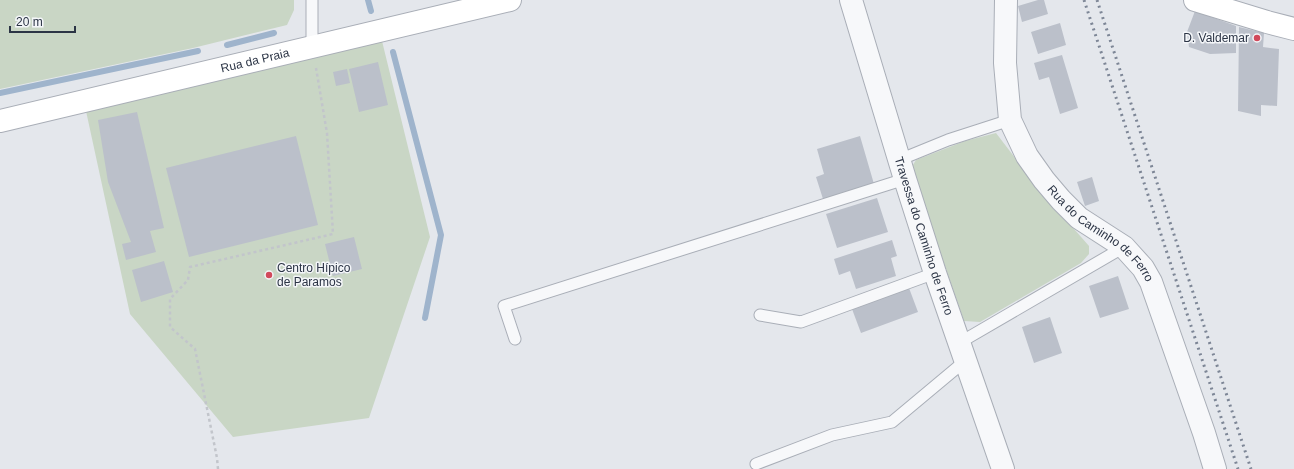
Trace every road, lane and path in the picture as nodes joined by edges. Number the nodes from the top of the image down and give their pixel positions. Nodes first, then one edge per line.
1 (312, 0) edge
2 (510, 0) edge
3 (851, 0) edge
4 (1006, 0) edge
5 (1195, 0) edge
6 (1294, 29) edge
7 (312, 48) junction
8 (1010, 120) junction
9 (0, 121) edge
10 (902, 170) junction
11 (1124, 248) junction
12 (935, 273) junction
13 (760, 315) dead end
14 (515, 339) dead end
15 (962, 352) junction
16 (756, 464) dead end
17 (218, 469) edge
18 (1003, 469) edge
19 (1215, 469) edge

1 - 7 lane
2 - 7 street, Rua da Praia
3 - 10 street, Travessa do Caminho de Ferro
4 - 8 street, Rua do Caminho de Ferro
5 - 6 street
7 - 9 street, Rua da Praia
7 - 17 path
8 - 10 lane
8 - 11 street, Rua do Caminho de Ferro
10 - 12 street, Travessa do Caminho de Ferro
10 - 14 lane
11 - 15 lane
11 - 19 street, Rua do Caminho de Ferro
12 - 13 lane
12 - 15 street, Travessa do Caminho de Ferro
15 - 16 lane
15 - 18 street, Travessa do Caminho de Ferro

